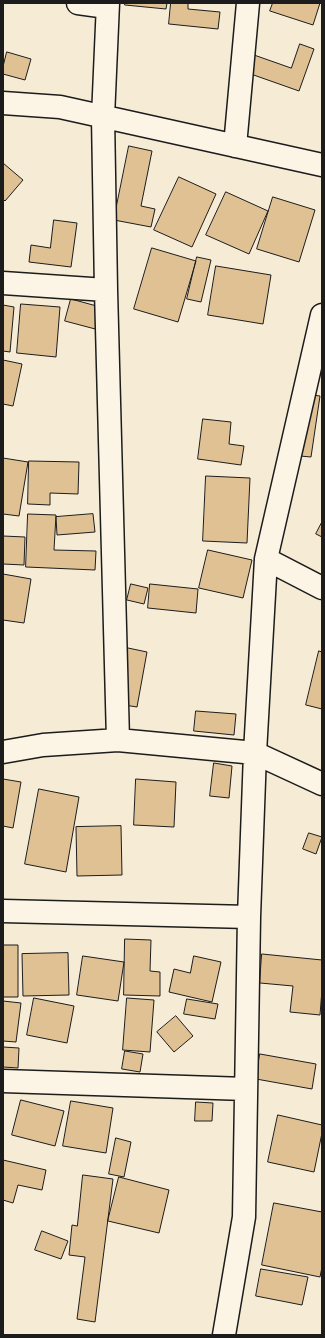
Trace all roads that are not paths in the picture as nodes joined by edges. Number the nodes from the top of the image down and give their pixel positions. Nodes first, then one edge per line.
1 (78, 3) edge
2 (248, 3) edge
3 (108, 5) edge
4 (3, 103) edge
5 (103, 117) junction
6 (235, 146) junction
7 (322, 166) edge
8 (3, 283) edge
9 (106, 290) junction
10 (322, 315) edge
11 (318, 351) edge
12 (266, 558) junction
13 (322, 588) edge
14 (118, 740) junction
15 (3, 752) edge
16 (255, 753) junction
17 (322, 784) edge
18 (3, 911) edge
19 (249, 917) junction
20 (3, 1081) edge
21 (246, 1089) junction
22 (224, 1335) edge

1 - 3 street
2 - 6 street
3 - 5 street
4 - 5 street
5 - 6 street
5 - 9 street
6 - 7 street
8 - 9 street
9 - 14 street
10 - 11 street
11 - 12 street
12 - 13 street
12 - 16 street
14 - 15 street
14 - 16 street
16 - 17 street
16 - 19 street
18 - 19 street
19 - 21 street
20 - 21 street
21 - 22 street

